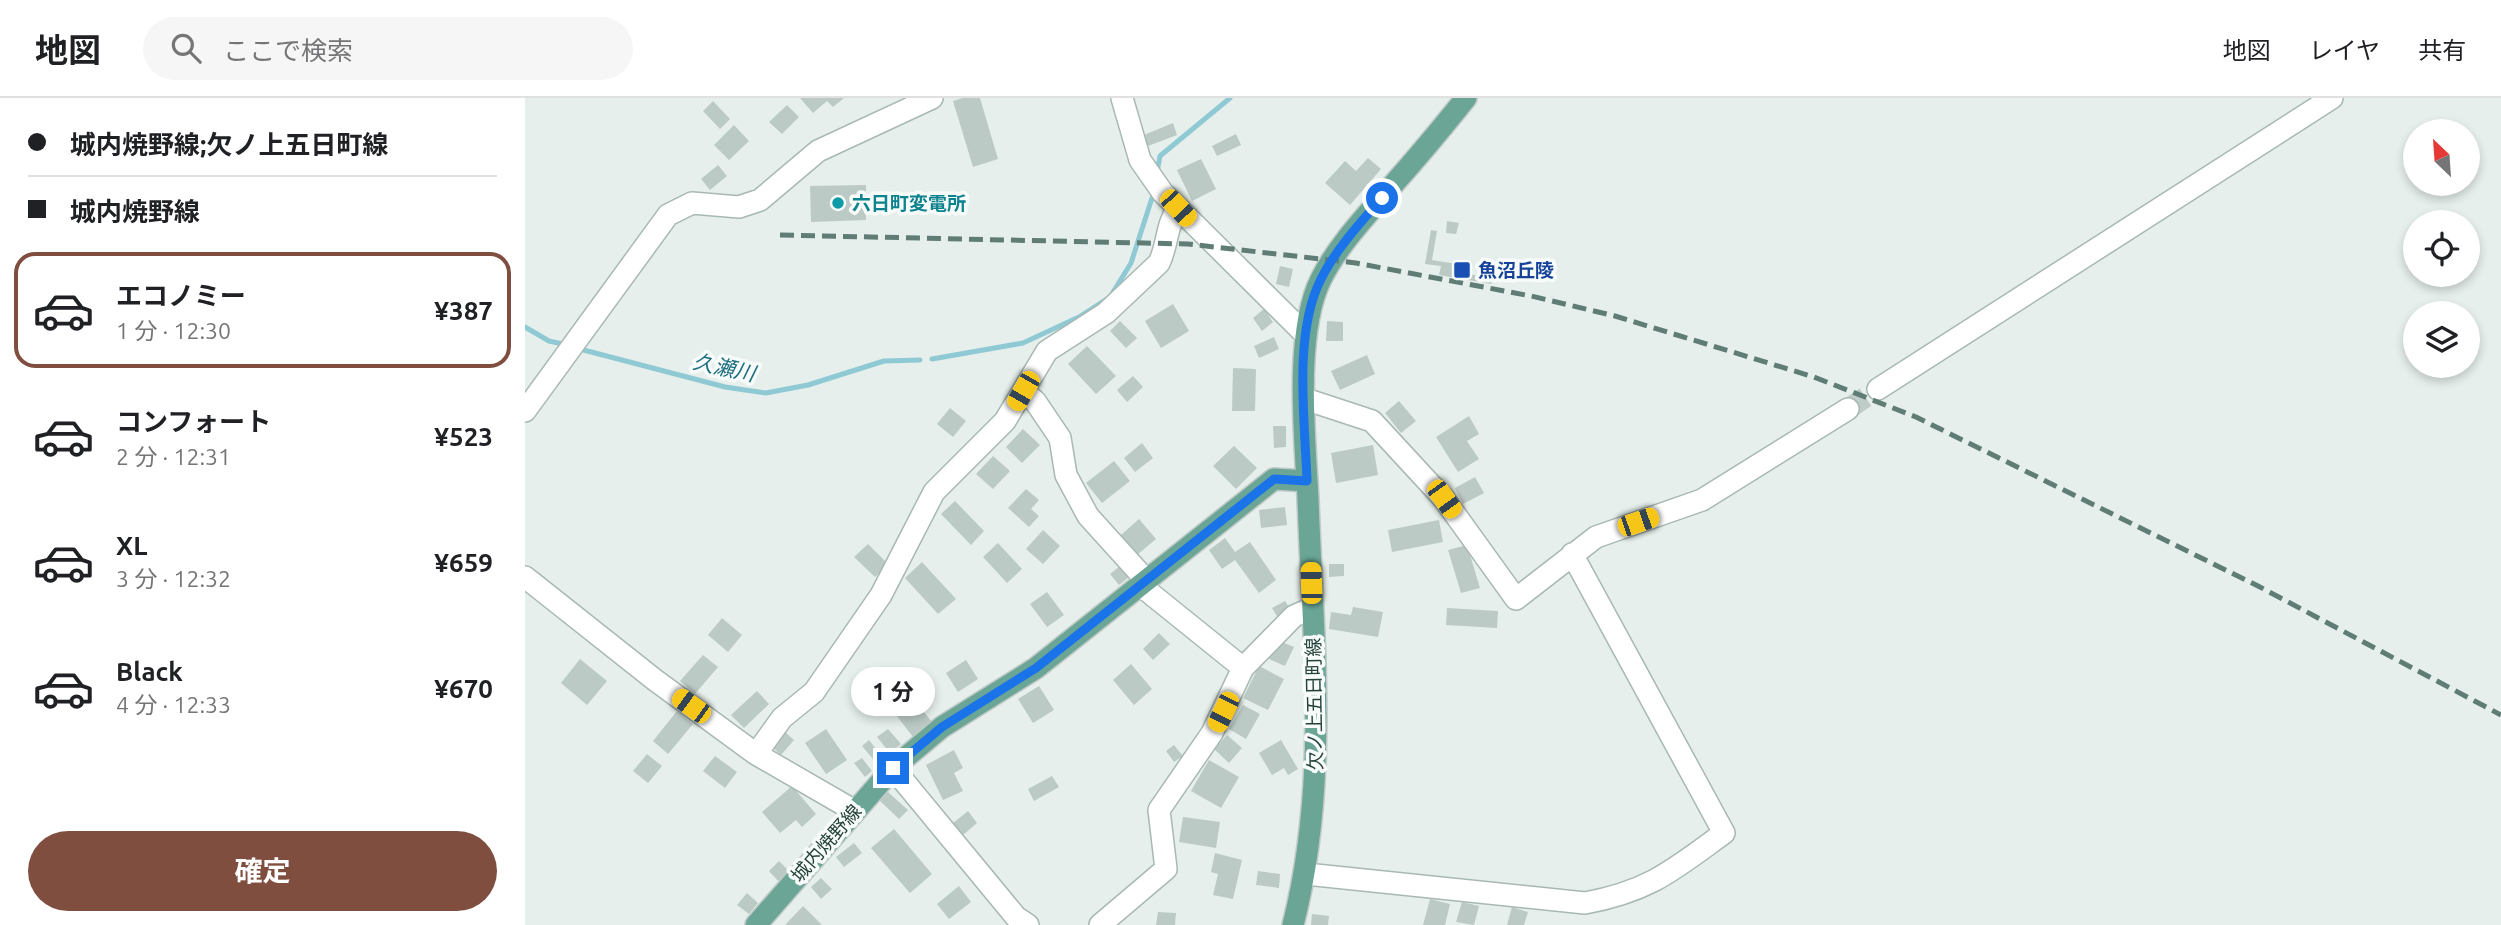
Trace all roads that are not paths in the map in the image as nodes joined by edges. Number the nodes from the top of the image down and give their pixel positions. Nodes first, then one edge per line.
1 (932, 98) edge
2 (1122, 98) edge
3 (1467, 98) edge
4 (2332, 98) edge
5 (1178, 208) junction
6 (1305, 334) junction
7 (1878, 390) tunnel mouth
8 (1023, 391) junction
9 (1305, 399) junction
10 (1848, 409) tunnel mouth
11 (525, 411) edge
12 (1307, 481) junction
13 (1572, 554) junction
14 (525, 577) edge
15 (1143, 582) junction
16 (1312, 608) junction
17 (1243, 668) junction
18 (756, 754) junction
19 (893, 768) junction
20 (853, 810) junction
21 (1306, 874) junction
22 (756, 925) edge
23 (1028, 925) edge
24 (1100, 925) edge
25 (1293, 925) edge

1 - 11 street
2 - 5 street
3 - 6 main road, 欠ノ上五日町線
4 - 7 street
5 - 6 street
5 - 8 street
6 - 9 main road, 欠ノ上五日町線
8 - 15 street
8 - 18 street
9 - 12 main road, 欠ノ上五日町線
9 - 13 street
10 - 13 street
12 - 15 main road, 城内焼野線
12 - 16 main road, 欠ノ上五日町線
13 - 21 street
14 - 18 street
15 - 17 street
15 - 19 main road, 城内焼野線
16 - 17 street
16 - 21 main road, 欠ノ上五日町線
17 - 24 street
18 - 20 street
19 - 20 main road, 城内焼野線
19 - 23 street
20 - 22 main road, 城内焼野線
21 - 25 main road, 欠ノ上五日町線

